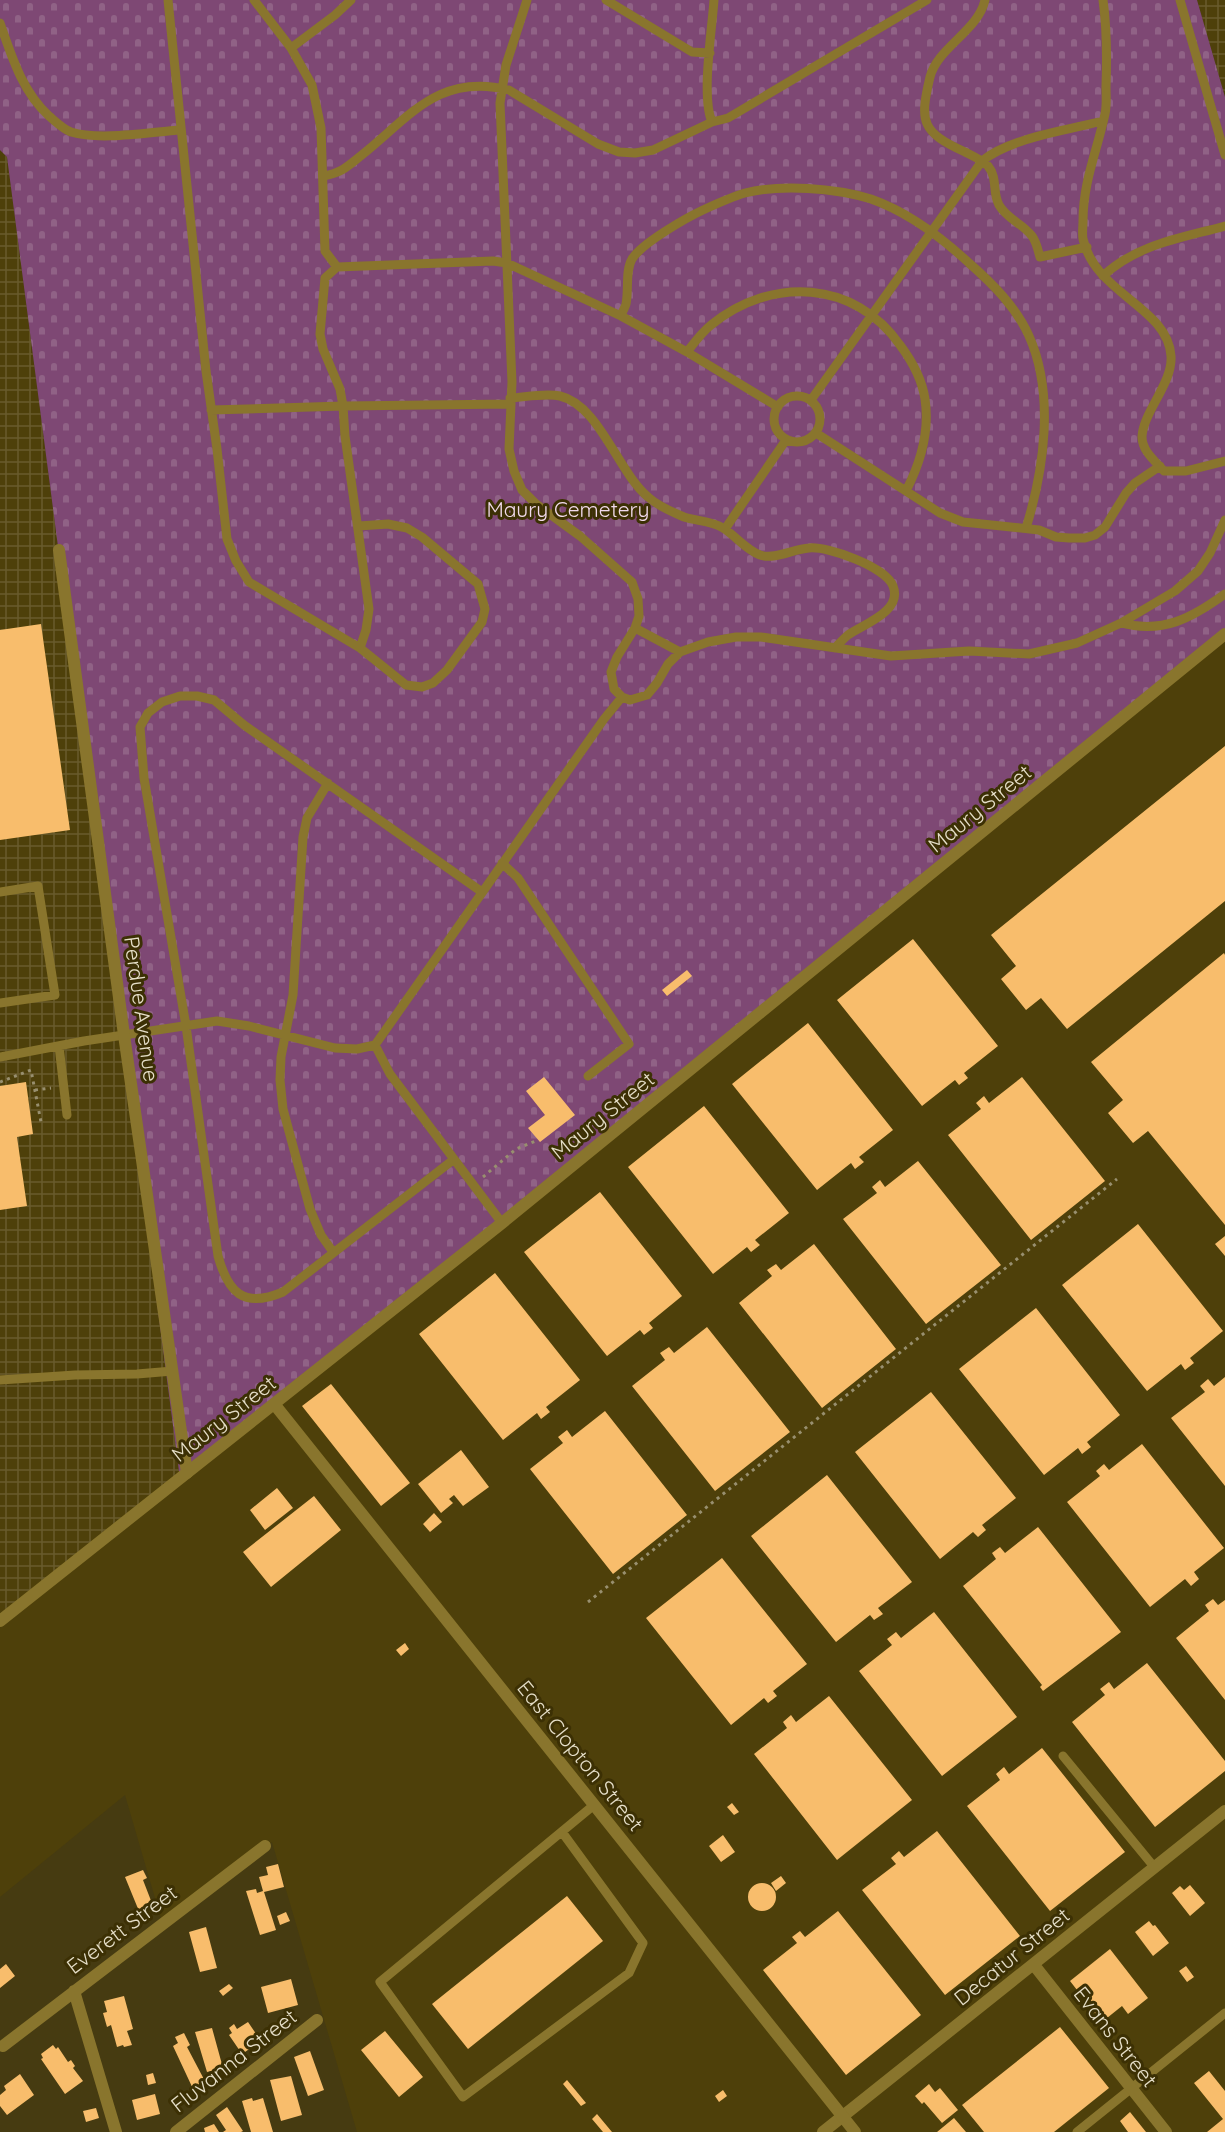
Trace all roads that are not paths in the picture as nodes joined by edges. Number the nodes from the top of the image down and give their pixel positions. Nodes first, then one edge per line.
1 (168, 0) edge
2 (254, 0) edge
3 (351, 0) edge
4 (527, 0) edge
5 (606, 0) edge
6 (714, 0) edge
7 (927, 0) edge
8 (985, 0) edge
9 (1104, 0) edge
10 (1180, 0) edge
11 (0, 23) edge
12 (291, 48) junction
13 (710, 53) junction
14 (502, 88) junction
15 (1103, 121) junction
16 (712, 122) junction
17 (181, 130) junction
18 (1225, 155) edge
19 (981, 161) junction
20 (323, 176) junction
21 (1225, 226) edge
22 (932, 232) junction
23 (1087, 247) junction
24 (507, 263) junction
25 (337, 267) junction
26 (1103, 276) junction
27 (873, 315) junction
28 (621, 316) junction
29 (687, 352) junction
30 (811, 400) junction
31 (510, 401) junction
32 (343, 406) junction
33 (778, 407) junction
34 (211, 410) junction
35 (816, 433) junction
36 (786, 440) junction
37 (1225, 461) edge
38 (1160, 466) junction
39 (906, 491) junction
40 (1225, 520) edge
41 (358, 526) junction
42 (1026, 528) junction
43 (725, 529) junction
44 (59, 550) dead end
45 (1225, 594) edge
46 (1121, 623) junction
47 (635, 628) junction
48 (1225, 634) edge
49 (360, 648) junction
50 (835, 648) junction
51 (680, 652) junction
52 (622, 697) junction
53 (328, 783) junction
54 (502, 862) junction
55 (0, 892) edge
56 (482, 892) junction
57 (0, 1003) edge
58 (186, 1026) junction
59 (124, 1035) junction
60 (286, 1035) junction
61 (375, 1045) junction
62 (59, 1046) junction
63 (0, 1057) edge
64 (588, 1076) dead end
65 (67, 1115) dead end
66 (453, 1160) junction
67 (502, 1223) junction
68 (333, 1252) junction
69 (173, 1371) junction
70 (0, 1380) edge
71 (275, 1405) junction
72 (187, 1473) junction
73 (0, 1621) edge
74 (1063, 1756) dead end
75 (594, 1805) junction
76 (1224, 1814) edge
77 (562, 1832) junction
78 (265, 1846) dead end
79 (1155, 1868) junction
80 (1034, 1965) junction
81 (74, 1991) junction
82 (1225, 2013) edge
83 (317, 2020) dead end
84 (3, 2046) dead end
85 (1131, 2089) junction
86 (843, 2116) junction
87 (116, 2132) edge
88 (176, 2132) edge
89 (823, 2132) edge
90 (855, 2132) edge
91 (1077, 2132) edge
92 (1166, 2132) edge

1 - 17 lane
2 - 12 lane
3 - 12 lane
4 - 14 lane
5 - 13 lane
6 - 13 lane
7 - 16 lane
8 - 19 lane
9 - 15 lane
10 - 18 lane
11 - 17 lane
12 - 20 lane
13 - 16 lane
14 - 16 lane
14 - 20 lane
14 - 24 lane
15 - 19 lane
15 - 23 lane
17 - 34 lane
19 - 22 lane
19 - 23 lane
20 - 25 lane
21 - 26 lane
22 - 27 lane
22 - 28 lane
22 - 42 lane
23 - 26 lane
24 - 25 lane
24 - 28 lane
24 - 31 lane
25 - 32 lane
26 - 38 lane
27 - 29 lane
27 - 30 lane
27 - 39 lane
28 - 29 lane
29 - 33 lane
30 - 33 lane
30 - 35 lane
31 - 32 lane
31 - 43 lane
31 - 47 lane
32 - 34 lane
32 - 41 lane
33 - 36 lane
34 - 49 lane
35 - 36 lane
35 - 39 lane
36 - 43 lane
37 - 38 lane
38 - 42 lane
39 - 42 lane
40 - 46 lane
41 - 49 lane
41 - 49 lane
43 - 50 lane
44 - 59 street, Perdue Avenue
45 - 46 lane
46 - 50 lane
47 - 51 lane
47 - 52 lane
48 - 67 street, Maury Street
50 - 51 lane
51 - 52 lane
52 - 54 lane
53 - 56 lane
53 - 58 lane
53 - 60 lane
54 - 56 lane
54 - 64 lane
55 - 57 lane
56 - 61 lane
58 - 59 lane
58 - 60 lane
58 - 68 lane
59 - 62 lane
59 - 69 street, Perdue Avenue
60 - 61 lane
60 - 68 lane
61 - 66 lane
62 - 63 lane
62 - 65 lane
66 - 67 lane
66 - 68 lane
67 - 71 street, Maury Street
69 - 70 lane
69 - 72 street, Perdue Avenue
71 - 72 street, Maury Street
71 - 75 street, East Clopton Street
72 - 73 street, Maury Street
74 - 79 lane
75 - 77 lane
75 - 86 street, East Clopton Street
76 - 79 street, Decatur Street
77 - 77 lane
78 - 81 street, Everett Street
79 - 80 street, Decatur Street
80 - 85 street, Evans Street
80 - 86 street, Decatur Street
81 - 84 street, Everett Street
81 - 87 street
82 - 85 lane
83 - 88 street, Fluvanna Street
85 - 91 lane
85 - 92 street, Evans Street
86 - 89 street, Decatur Street
86 - 90 street, East Clopton Street

